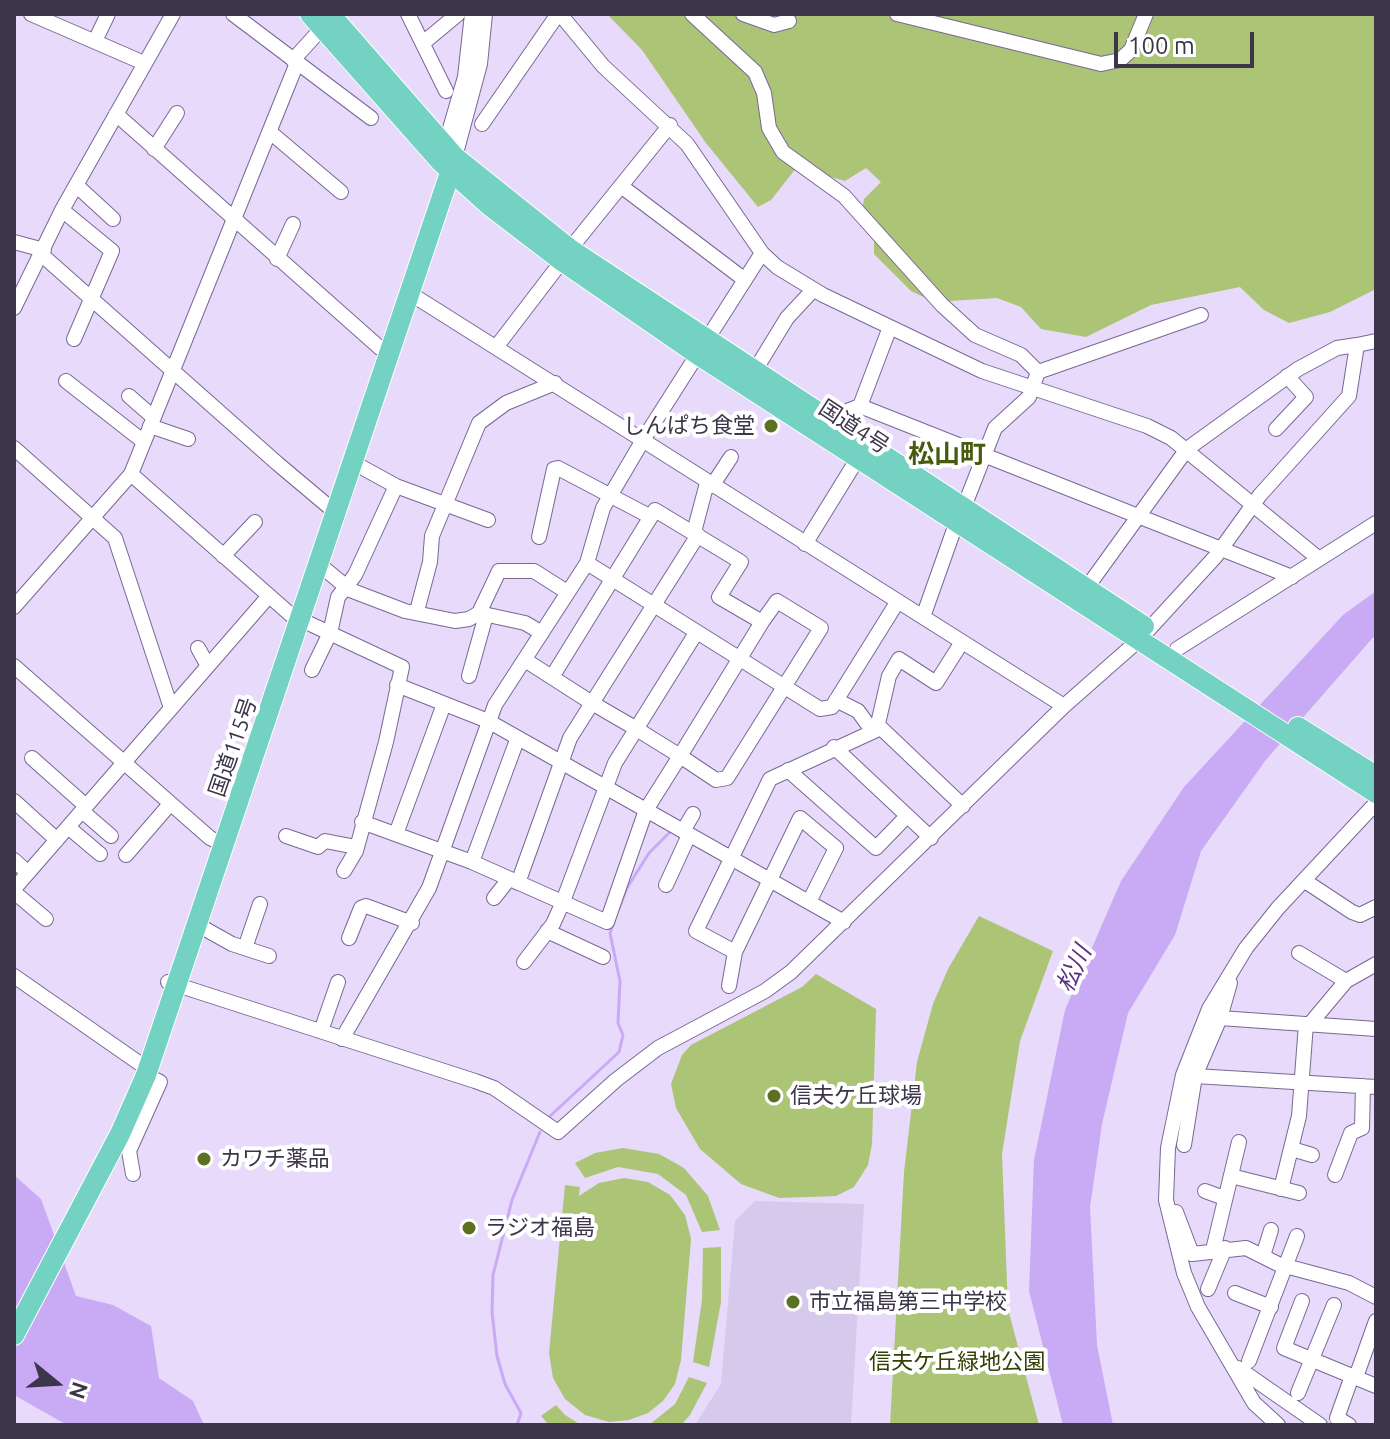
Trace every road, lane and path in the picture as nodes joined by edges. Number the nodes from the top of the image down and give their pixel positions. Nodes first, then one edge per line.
1 (31, 14) edge
2 (108, 14) edge
3 (173, 14) edge
4 (233, 14) edge
5 (408, 14) edge
6 (458, 14) edge
7 (472, 14) edge
8 (485, 14) edge
9 (559, 14) edge
10 (692, 14) edge
11 (743, 14) edge
12 (897, 14) edge
13 (1146, 14) edge
14 (327, 18) edge
15 (63, 20) edge
16 (792, 21) edge
17 (95, 41) junction
18 (423, 43) junction
19 (295, 62) junction
20 (144, 63) junction
21 (446, 91) dead end
22 (177, 113) dead end
23 (116, 114) junction
24 (371, 118) dead end
25 (482, 124) dead end
26 (670, 125) junction
27 (270, 132) junction
28 (154, 149) junction
29 (448, 159) junction
30 (76, 185) junction
31 (621, 186) junction
32 (341, 192) dead end
33 (62, 210) junction
34 (113, 219) dead end
35 (234, 221) junction
36 (293, 224) dead end
37 (14, 242) edge
38 (43, 252) junction
39 (762, 253) junction
40 (566, 255) junction
41 (277, 259) junction
42 (745, 280) junction
43 (813, 290) junction
44 (411, 294) junction
45 (90, 299) junction
46 (14, 308) edge
47 (1201, 315) dead end
48 (890, 327) junction
49 (74, 339) dead end
50 (1376, 341) edge
51 (1357, 345) junction
52 (497, 346) junction
53 (701, 347) junction
54 (386, 350) junction
55 (174, 369) junction
56 (754, 372) junction
57 (1038, 372) junction
58 (1287, 376) junction
59 (66, 381) dead end
60 (555, 383) junction
61 (1032, 388) junction
62 (129, 396) dead end
63 (860, 406) junction
64 (826, 419) junction
65 (152, 421) junction
66 (1276, 429) dead end
67 (188, 439) dead end
68 (643, 440) junction
69 (144, 442) junction
70 (14, 448) edge
71 (1187, 449) junction
72 (984, 453) junction
73 (731, 457) dead end
74 (858, 458) junction
75 (354, 463) junction
76 (131, 474) junction
77 (709, 484) junction
78 (396, 486) junction
79 (611, 495) junction
80 (1252, 505) junction
81 (446, 506) junction
82 (333, 508) junction
83 (961, 514) junction
84 (1138, 515) junction
85 (94, 517) junction
86 (651, 517) junction
87 (488, 520) dead end
88 (255, 522) dead end
89 (1376, 523) edge
90 (696, 533) junction
91 (539, 537) dead end
92 (805, 544) junction
93 (1221, 547) junction
94 (223, 556) junction
95 (1318, 558) junction
96 (587, 563) junction
97 (320, 565) junction
98 (1292, 577) junction
99 (614, 580) junction
100 (347, 585) junction
101 (1088, 586) junction
102 (567, 592) junction
103 (268, 597) junction
104 (898, 601) junction
105 (656, 606) junction
106 (14, 607) edge
107 (417, 611) junction
108 (483, 614) junction
109 (296, 617) junction
110 (923, 617) junction
111 (762, 622) junction
112 (330, 633) junction
113 (542, 633) junction
114 (696, 633) junction
115 (1144, 634) junction
116 (962, 642) junction
117 (198, 648) dead end
118 (1179, 656) junction
119 (739, 659) junction
120 (525, 660) junction
121 (14, 666) edge
122 (208, 666) junction
123 (312, 670) dead end
124 (469, 676) dead end
125 (552, 677) junction
126 (397, 685) junction
127 (785, 687) junction
128 (836, 700) junction
129 (592, 703) junction
130 (444, 704) junction
131 (1064, 706) junction
132 (171, 708) junction
133 (488, 721) junction
134 (635, 728) junction
135 (874, 728) junction
136 (517, 740) junction
137 (834, 747) junction
138 (680, 756) junction
139 (32, 758) dead end
140 (124, 763) junction
141 (561, 764) junction
142 (788, 770) junction
143 (604, 786) junction
144 (1375, 791) edge
145 (14, 801) edge
146 (170, 804) junction
147 (963, 806) junction
148 (84, 808) junction
149 (646, 810) junction
150 (693, 814) dead end
151 (907, 816) junction
152 (362, 822) junction
153 (68, 827) junction
154 (686, 833) junction
155 (396, 834) junction
156 (111, 836) dead end
157 (286, 836) dead end
158 (931, 838) junction
159 (57, 840) junction
160 (220, 843) junction
161 (356, 847) junction
162 (442, 852) junction
163 (100, 854) dead end
164 (126, 855) dead end
165 (730, 858) junction
166 (14, 860) edge
167 (472, 862) junction
168 (344, 871) dead end
169 (28, 873) junction
170 (770, 880) junction
171 (513, 881) junction
172 (1305, 881) junction
173 (666, 885) dead end
174 (14, 890) edge
175 (494, 898) dead end
176 (809, 902) junction
177 (260, 904) dead end
178 (562, 904) junction
179 (1376, 907) edge
180 (46, 919) dead end
181 (844, 922) junction
182 (412, 923) junction
183 (198, 925) junction
184 (547, 931) junction
185 (349, 938) dead end
186 (245, 948) junction
187 (735, 952) junction
188 (1299, 953) dead end
189 (269, 956) dead end
190 (603, 957) dead end
191 (524, 962) dead end
192 (1376, 964) edge
193 (1231, 975) junction
194 (14, 976) edge
195 (1346, 981) junction
196 (338, 982) dead end
197 (173, 983) junction
198 (729, 986) dead end
199 (1220, 1018) junction
200 (1308, 1024) junction
201 (1376, 1029) edge
202 (321, 1031) junction
203 (342, 1039) junction
204 (143, 1069) junction
205 (1195, 1076) junction
206 (1301, 1083) junction
207 (1369, 1087) edge
208 (1239, 1142) dead end
209 (1184, 1145) dead end
210 (1292, 1149) junction
211 (1312, 1155) dead end
212 (100, 1161) junction
213 (133, 1174) dead end
214 (1335, 1175) dead end
215 (1231, 1176) junction
216 (1281, 1189) junction
217 (1167, 1191) junction
218 (1205, 1191) dead end
219 (1299, 1193) dead end
220 (1224, 1198) junction
221 (1271, 1230) dead end
222 (1297, 1236) dead end
223 (1219, 1249) junction
224 (1263, 1256) junction
225 (1287, 1266) junction
226 (1367, 1272) dead end
227 (1208, 1289) dead end
228 (1235, 1293) dead end
229 (1371, 1293) edge
230 (1302, 1301) dead end
231 (1334, 1305) dead end
232 (1271, 1307) junction
233 (14, 1313) edge
234 (1376, 1321) edge
235 (14, 1335) edge
236 (1372, 1342) edge
237 (1312, 1358) junction
238 (1232, 1361) junction
239 (1249, 1361) dead end
240 (1354, 1376) junction
241 (1376, 1386) edge
242 (1298, 1393) dead end
243 (1278, 1425) edge
244 (1320, 1425) edge
245 (1349, 1425) edge

1 - 15 street
2 - 17 street
3 - 20 street
4 - 19 street
5 - 18 street
6 - 18 street
7 - 29 street
8 - 29 street
9 - 25 street
9 - 26 street
10 - 57 street
11 - 16 street
12 - 13 street
14 - 19 street
14 - 29 highway, 国道4号
15 - 17 street
17 - 20 street
18 - 21 street
19 - 24 street
19 - 27 street
20 - 23 street
22 - 28 street
23 - 28 street
23 - 30 street
26 - 31 street
26 - 39 street
27 - 32 street
27 - 35 street
28 - 35 street
29 - 40 highway, 国道4号
29 - 44 highway, 国道115号
29 - 54 highway, 国道115号
30 - 33 street
30 - 34 street
31 - 40 street
31 - 42 street
33 - 38 street
33 - 45 street
35 - 41 street
35 - 55 street
36 - 41 street
37 - 38 street
38 - 45 street
38 - 46 street
39 - 42 street
39 - 43 street
40 - 52 street
40 - 53 highway, 国道4号
41 - 54 street
42 - 53 street
43 - 48 street
43 - 56 street
44 - 52 street
44 - 54 highway, 国道115号
45 - 49 street
45 - 55 street
47 - 57 street
48 - 61 street
48 - 63 street
50 - 51 street
51 - 58 street
51 - 80 street
52 - 60 street
53 - 56 highway, 国道4号
53 - 68 street
53 - 74 highway, 国道4号
54 - 75 highway, 国道115号
54 - 82 highway, 国道115号
55 - 65 street
55 - 82 street
56 - 64 highway, 国道4号
57 - 61 street
58 - 66 street
58 - 71 street
59 - 69 street
60 - 68 street
60 - 81 street
61 - 71 street
61 - 72 street
62 - 65 street
63 - 64 street
63 - 72 street
64 - 83 highway, 国道4号
65 - 67 street
65 - 69 street
68 - 77 street
68 - 79 street
69 - 76 street
70 - 85 street
71 - 80 street
71 - 84 street
72 - 83 street
72 - 84 street
73 - 77 street
74 - 83 highway, 国道4号
74 - 92 street
75 - 78 street
75 - 82 highway, 国道115号
76 - 85 street
76 - 94 street
77 - 90 street
77 - 92 street
78 - 81 street
78 - 100 street
79 - 86 street
79 - 91 street
79 - 96 street
80 - 93 street
80 - 95 street
81 - 87 street
81 - 107 street
82 - 97 highway, 国道115号
82 - 109 highway, 国道115号
83 - 101 highway, 国道4号
83 - 110 street
83 - 115 highway, 国道4号
84 - 93 street
84 - 101 street
85 - 106 street
85 - 132 street
86 - 90 street
86 - 99 street
88 - 94 street
89 - 95 street
90 - 105 street
90 - 111 street
92 - 104 street
93 - 98 street
93 - 115 street
94 - 103 street
95 - 98 street
96 - 99 street
96 - 102 street
97 - 100 street
97 - 109 highway, 国道115号
98 - 118 street
99 - 105 street
99 - 125 street
100 - 107 street
100 - 112 street
101 - 115 highway, 国道4号
102 - 108 street
102 - 113 street
103 - 109 street
103 - 122 street
104 - 110 street
104 - 128 street
105 - 114 street
105 - 129 street
107 - 108 street
108 - 113 street
108 - 124 street
109 - 112 street
109 - 160 highway, 国道115号
110 - 116 street
111 - 119 street
111 - 127 street
112 - 123 street
112 - 126 street
113 - 120 street
114 - 119 street
114 - 134 street
115 - 118 highway, 国道4号
115 - 131 street
116 - 131 street
116 - 135 street
117 - 122 street
118 - 144 highway, 国道4号
119 - 127 street
119 - 138 street
120 - 125 street
120 - 133 street
121 - 140 street
122 - 132 street
125 - 129 street
126 - 130 street
126 - 152 street
127 - 128 street
127 - 138 street
128 - 135 street
129 - 134 street
129 - 141 street
130 - 133 street
130 - 155 street
131 - 147 street
132 - 140 street
133 - 136 street
133 - 162 street
134 - 138 street
134 - 143 street
135 - 137 street
135 - 147 street
136 - 141 street
136 - 167 street
137 - 142 street
137 - 151 street
138 - 149 street
139 - 148 street
140 - 146 street
140 - 148 street
141 - 143 street
141 - 171 street
142 - 151 street
142 - 165 street
143 - 149 street
143 - 178 street
144 - 172 street
145 - 159 street
146 - 160 street
146 - 164 street
147 - 158 street
148 - 153 street
148 - 156 street
149 - 154 street
149 - 178 street
150 - 154 street
151 - 158 street
152 - 155 street
152 - 161 street
153 - 159 street
153 - 163 street
154 - 165 street
154 - 173 street
155 - 162 street
157 - 161 street
158 - 181 street
159 - 169 street
160 - 183 highway, 国道115号
160 - 197 highway, 国道115号
161 - 168 street
162 - 167 street
162 - 182 street
165 - 170 street
165 - 187 street
166 - 169 street
167 - 171 street
169 - 174 street
170 - 176 street
170 - 176 street
170 - 187 street
171 - 175 street
171 - 178 street
172 - 179 street
172 - 193 street
174 - 180 street
176 - 181 street
177 - 186 street
178 - 184 street
181 - 203 street
182 - 185 street
182 - 203 street
183 - 186 street
183 - 197 highway, 国道115号
184 - 190 street
184 - 191 street
186 - 189 street
187 - 198 street
188 - 195 street
192 - 195 street
193 - 199 street
193 - 217 street
194 - 204 street
195 - 200 street
196 - 202 street
197 - 202 street
197 - 204 highway, 国道115号
199 - 200 street
199 - 205 street
200 - 201 street
200 - 206 street
202 - 203 street
204 - 212 highway, 国道115号
204 - 213 street
205 - 206 street
205 - 209 street
206 - 207 street
206 - 210 street
207 - 214 street
208 - 215 street
210 - 211 street
210 - 216 street
212 - 233 highway, 国道115号
212 - 235 highway, 国道115号
215 - 216 street
215 - 220 street
216 - 219 street
217 - 223 street
217 - 238 street
218 - 220 street
220 - 223 street
221 - 224 street
222 - 225 street
223 - 224 street
223 - 227 street
224 - 225 street
225 - 229 street
225 - 232 street
226 - 229 street
228 - 232 street
230 - 237 street
231 - 237 street
232 - 239 street
234 - 236 street
236 - 240 street
237 - 240 street
237 - 242 street
238 - 243 street
238 - 244 street
240 - 241 street
240 - 245 street

